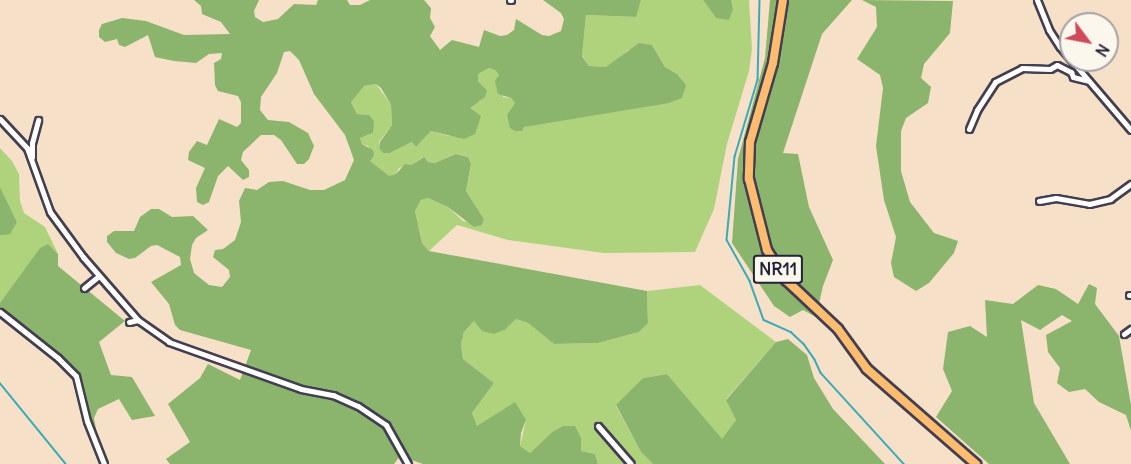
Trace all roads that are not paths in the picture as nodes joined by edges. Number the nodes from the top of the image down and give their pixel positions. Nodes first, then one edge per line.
1 (783, 0) edge
2 (1037, 0) edge
3 (1090, 81) junction
4 (0, 120) edge
5 (38, 120) dead end
6 (1130, 126) edge
7 (969, 129) dead end
8 (32, 158) junction
9 (1131, 184) edge
10 (1039, 201) dead end
11 (99, 276) junction
12 (84, 288) dead end
13 (0, 312) edge
14 (138, 320) junction
15 (129, 322) dead end
16 (1131, 329) edge
17 (1124, 334) dead end
18 (598, 426) dead end
19 (104, 464) edge
20 (408, 464) edge
21 (630, 464) edge
22 (976, 464) edge

1 - 22 highway, NR11
2 - 3 street
3 - 6 street
3 - 7 street
4 - 8 street
5 - 8 street
8 - 11 street
9 - 10 street
11 - 12 street
11 - 14 street
13 - 19 street
14 - 15 street
14 - 20 street
16 - 17 street
18 - 21 street

